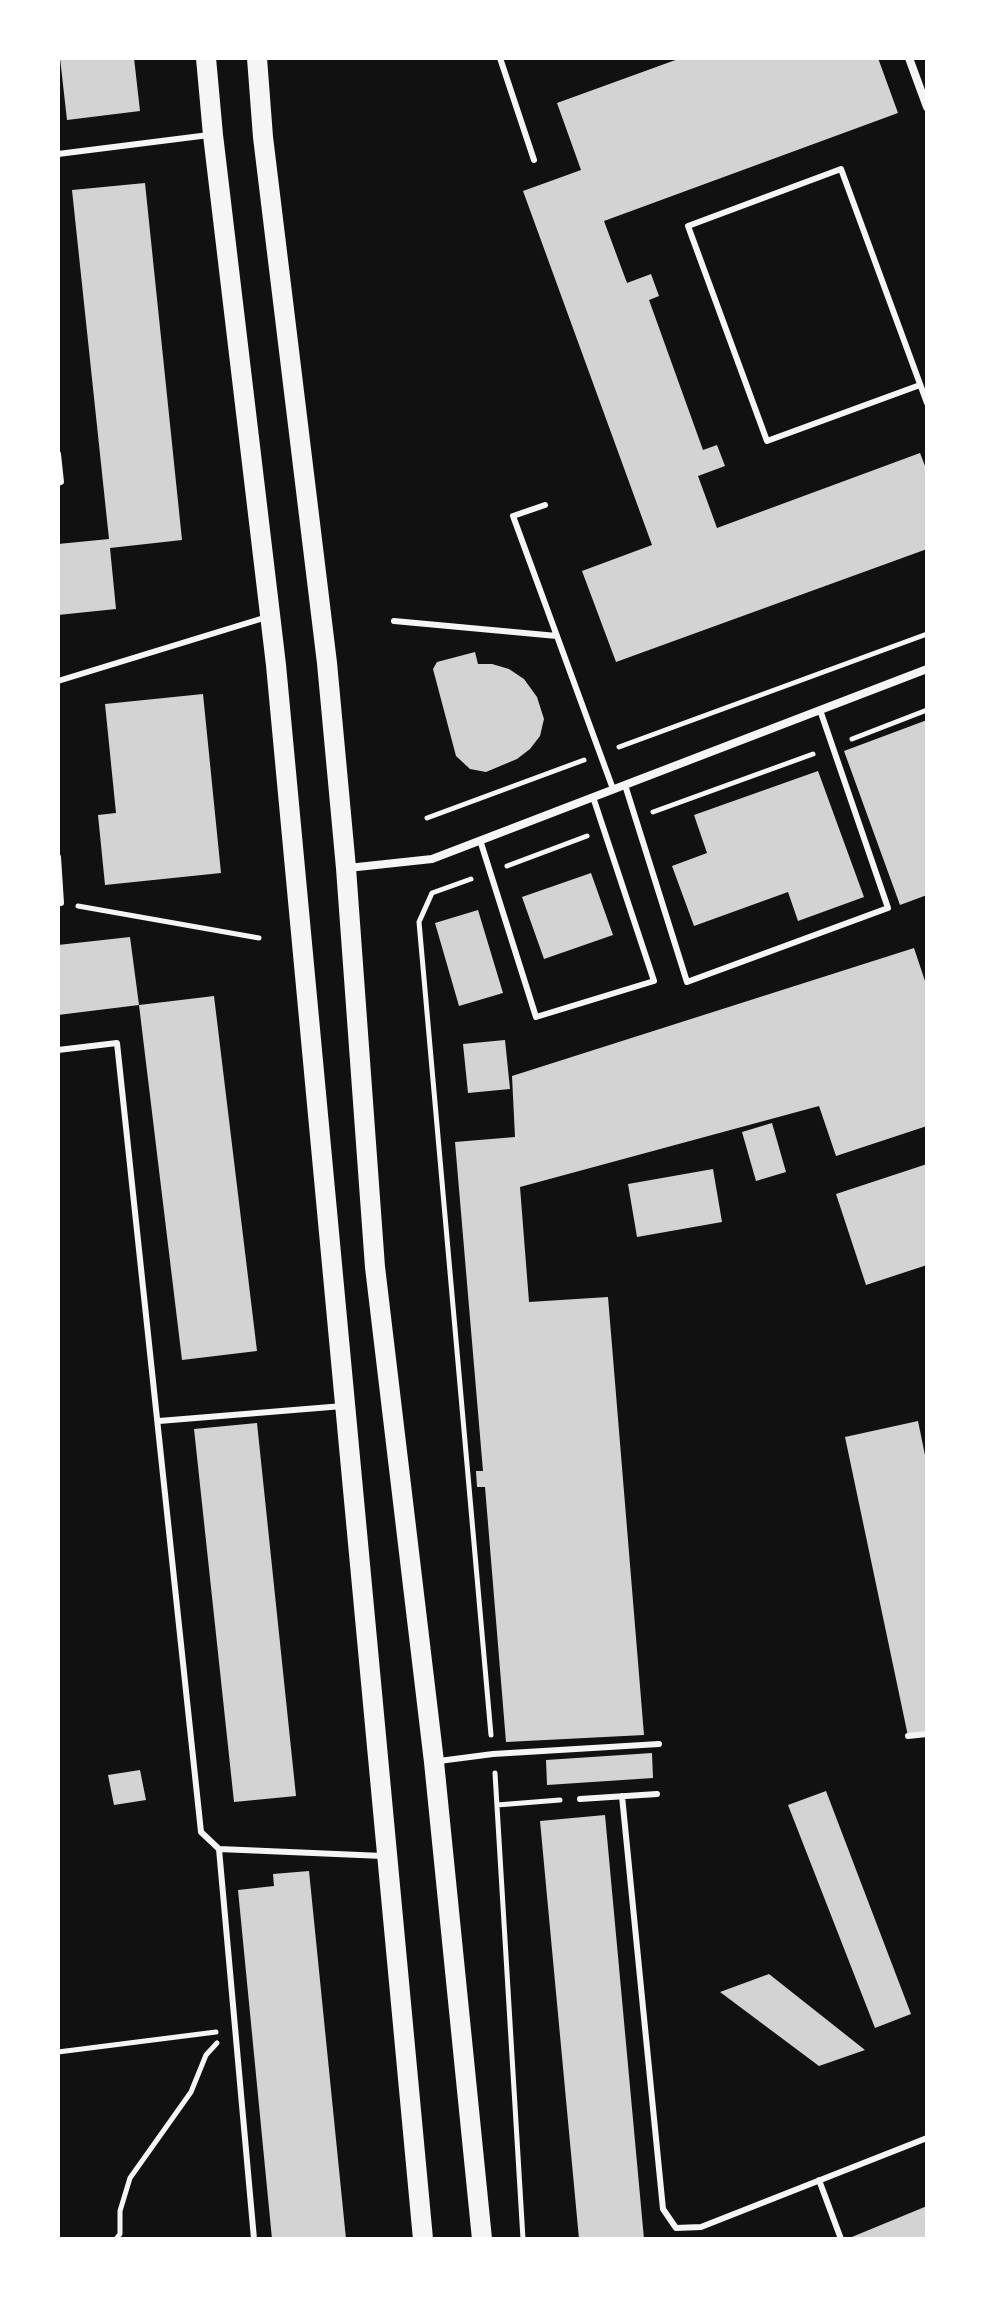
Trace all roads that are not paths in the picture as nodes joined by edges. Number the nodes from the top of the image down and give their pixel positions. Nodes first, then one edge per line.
1 (206, 58) edge
2 (257, 58) edge
3 (500, 58) edge
4 (909, 58) edge
5 (927, 107) edge
6 (213, 135) junction
7 (58, 154) edge
8 (534, 160) dead end
9 (920, 385) junction
10 (927, 403) edge
11 (58, 454) edge
12 (58, 483) edge
13 (545, 505) dead end
14 (271, 616) junction
15 (394, 621) dead end
16 (557, 636) junction
17 (927, 669) edge
18 (58, 681) edge
19 (820, 710) junction
20 (625, 785) junction
21 (613, 789) junction
22 (593, 797) junction
23 (480, 840) junction
24 (58, 857) edge
25 (346, 868) junction
26 (60, 903) edge
27 (58, 1050) edge
28 (345, 1405) junction
29 (159, 1421) junction
30 (927, 1734) edge
31 (908, 1736) dead end
32 (659, 1744) dead end
33 (434, 1762) junction
34 (657, 1794) dead end
35 (622, 1796) junction
36 (580, 1799) road end
37 (219, 1849) junction
38 (387, 1856) junction
39 (927, 2138) edge
40 (819, 2180) junction
41 (254, 2239) edge
42 (423, 2239) edge
43 (482, 2239) edge
44 (841, 2239) edge

1 - 6 main road
2 - 25 main road
3 - 8 lane
4 - 5 street
6 - 7 lane
6 - 14 main road
9 - 9 lane
9 - 10 lane
11 - 12 lane
13 - 16 lane
14 - 18 lane
14 - 28 main road
15 - 16 lane
16 - 21 lane
17 - 19 street
19 - 20 street
19 - 20 lane
20 - 21 street
21 - 22 street
22 - 23 street
22 - 23 lane
23 - 25 street
24 - 26 lane
25 - 33 main road
27 - 29 lane
28 - 29 lane
28 - 38 main road
29 - 37 lane
30 - 31 lane
32 - 33 lane
33 - 43 main road
34 - 35 lane
35 - 36 lane
35 - 40 lane
37 - 38 lane
37 - 41 lane
38 - 42 main road
39 - 40 lane
40 - 44 lane

